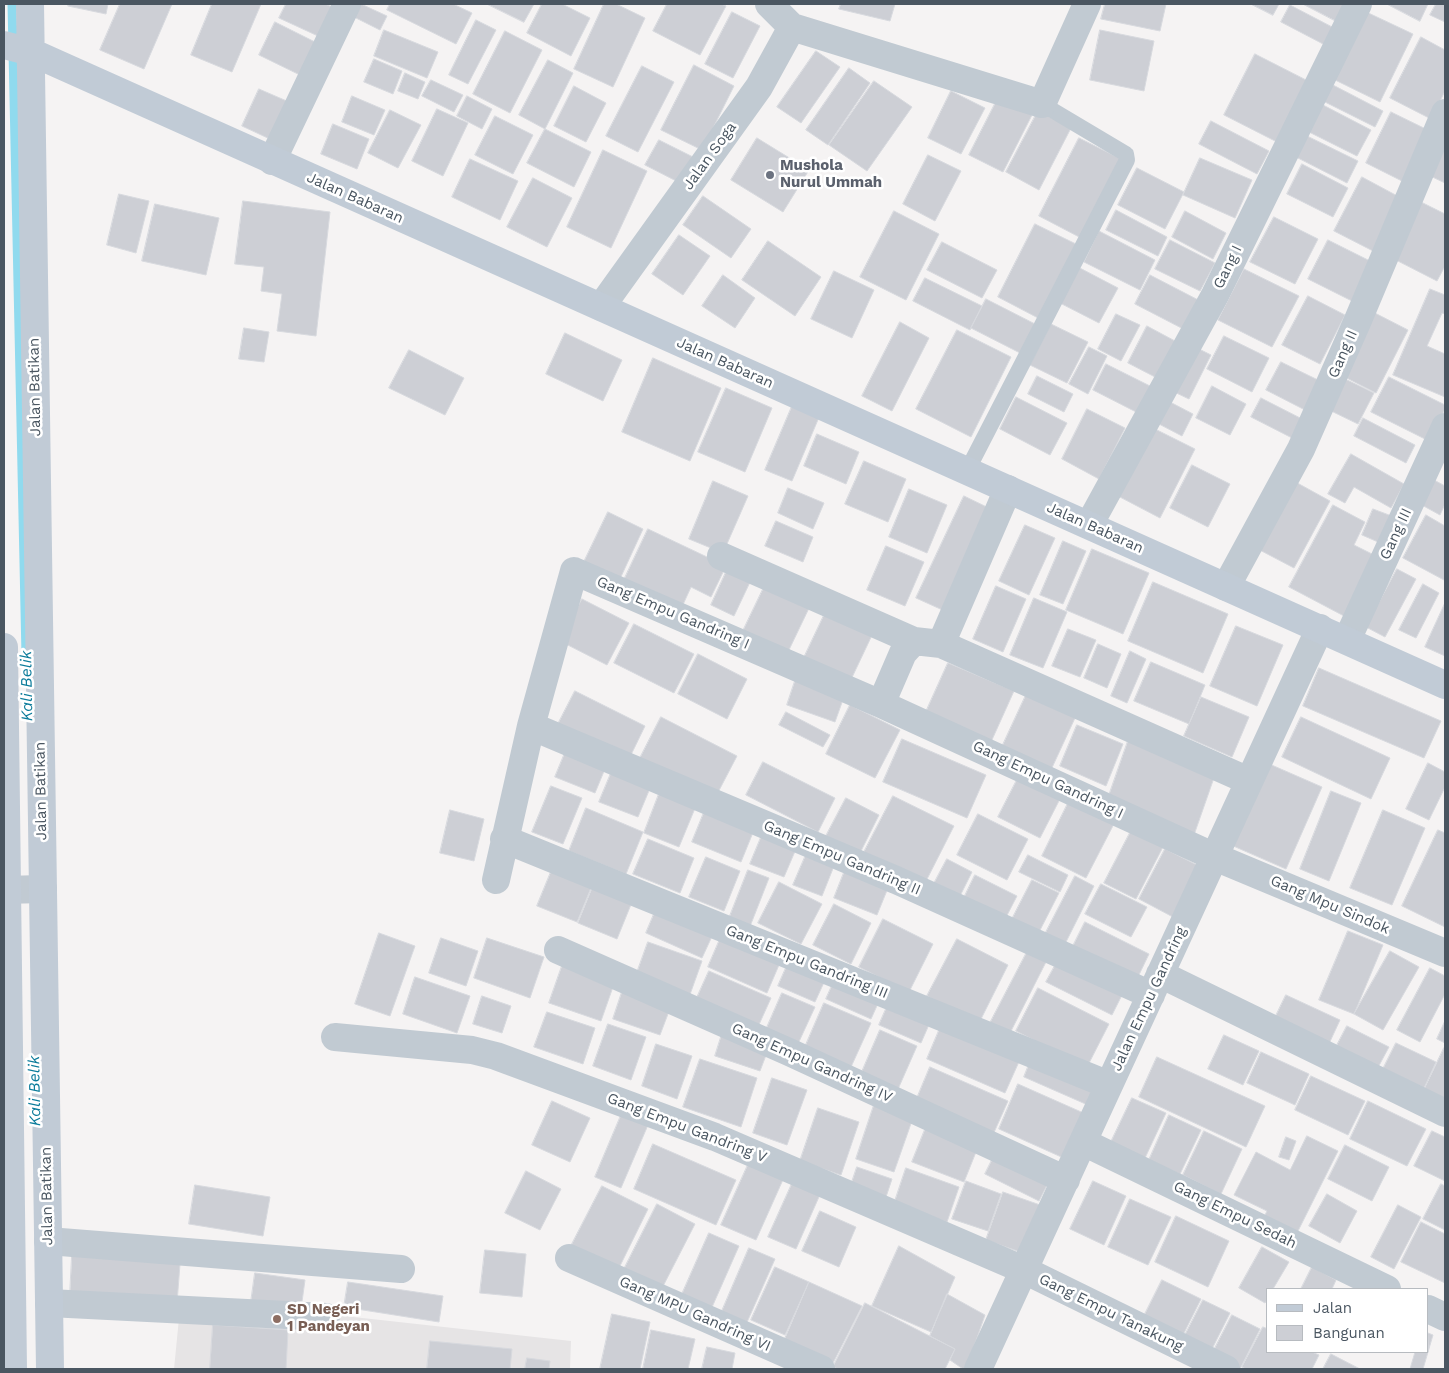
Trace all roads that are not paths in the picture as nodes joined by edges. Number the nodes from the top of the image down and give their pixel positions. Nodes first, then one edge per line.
1 (30, 4) edge
2 (347, 4) edge
3 (769, 4) edge
4 (1087, 4) edge
5 (1358, 4) edge
6 (792, 27) junction
7 (20, 50) edge
8 (1042, 104) junction
9 (1445, 113) edge
10 (272, 161) junction
11 (601, 307) junction
12 (1445, 427) edge
13 (968, 471) junction
14 (1008, 489) junction
15 (1089, 525) junction
16 (721, 556) dead end
17 (1226, 587) junction
18 (1320, 628) junction
19 (1346, 640) junction
20 (914, 641) junction
21 (941, 644) junction
22 (4, 647) edge
23 (1445, 685) edge
24 (881, 704) junction
25 (531, 726) junction
26 (1249, 781) junction
27 (504, 840) junction
28 (1215, 857) junction
29 (496, 880) dead end
30 (41, 889) junction
31 (7, 891) edge
32 (558, 950) dead end
33 (1445, 953) edge
34 (1155, 984) junction
35 (335, 1037) dead end
36 (1109, 1085) junction
37 (7, 1113) edge
38 (1445, 1113) edge
39 (1083, 1142) junction
40 (1066, 1180) junction
41 (48, 1241) junction
42 (8, 1258) edge
43 (569, 1258) dead end
44 (401, 1269) dead end
45 (1024, 1270) junction
46 (1385, 1288) edge
47 (49, 1303) junction
48 (1429, 1310) edge
49 (326, 1316) dead end
50 (1445, 1318) edge
51 (13, 1369) edge
52 (50, 1369) edge
53 (821, 1369) edge
54 (978, 1369) edge
55 (1226, 1369) edge

1 - 7 main road, Jalan Batikan
2 - 10 street
3 - 6 street
4 - 8 street
5 - 15 street, Gang I
6 - 8 street
6 - 11 street, Jalan Soga
7 - 10 main road, Jalan Babaran
7 - 30 main road, Jalan Batikan
8 - 13 lane
9 - 17 street, Gang II
10 - 11 main road, Jalan Babaran
11 - 13 main road, Jalan Babaran
12 - 19 street, Gang III
13 - 14 main road, Jalan Babaran
14 - 15 main road, Jalan Babaran
14 - 21 street
15 - 17 main road, Jalan Babaran
16 - 20 street
17 - 18 main road, Jalan Babaran
18 - 19 main road, Jalan Babaran
18 - 26 street, Jalan Empu Gandring
19 - 23 main road, Jalan Babaran
20 - 21 street
20 - 24 street
21 - 26 street
22 - 31 main road
24 - 25 street, Gang Empu Gandring I
24 - 28 street, Gang Empu Gandring I
25 - 27 street
25 - 34 street, Gang Empu Gandring II
26 - 28 street, Jalan Empu Gandring
27 - 29 street
27 - 36 street, Gang Empu Gandring III
28 - 33 street, Gang Mpu Sindok
28 - 34 street, Jalan Empu Gandring
30 - 31 street
30 - 41 main road, Jalan Batikan
31 - 37 main road
32 - 40 street, Gang Empu Gandring IV
34 - 36 street, Jalan Empu Gandring
34 - 38 street, Gang Empu Gandring II
35 - 45 street, Gang Empu Gandring V
36 - 39 street, Jalan Empu Gandring
37 - 42 main road
39 - 40 street, Jalan Empu Gandring
39 - 46 street, Gang Empu Sedah
40 - 45 street, Jalan Empu Gandring
41 - 44 street
41 - 47 main road, Jalan Batikan
42 - 51 main road
43 - 53 street, Gang MPU Gandring VI
45 - 54 street, Jalan Empu Gandring
45 - 55 street, Gang Empu Tanakung
47 - 49 street
47 - 52 main road, Jalan Batikan
48 - 50 street

